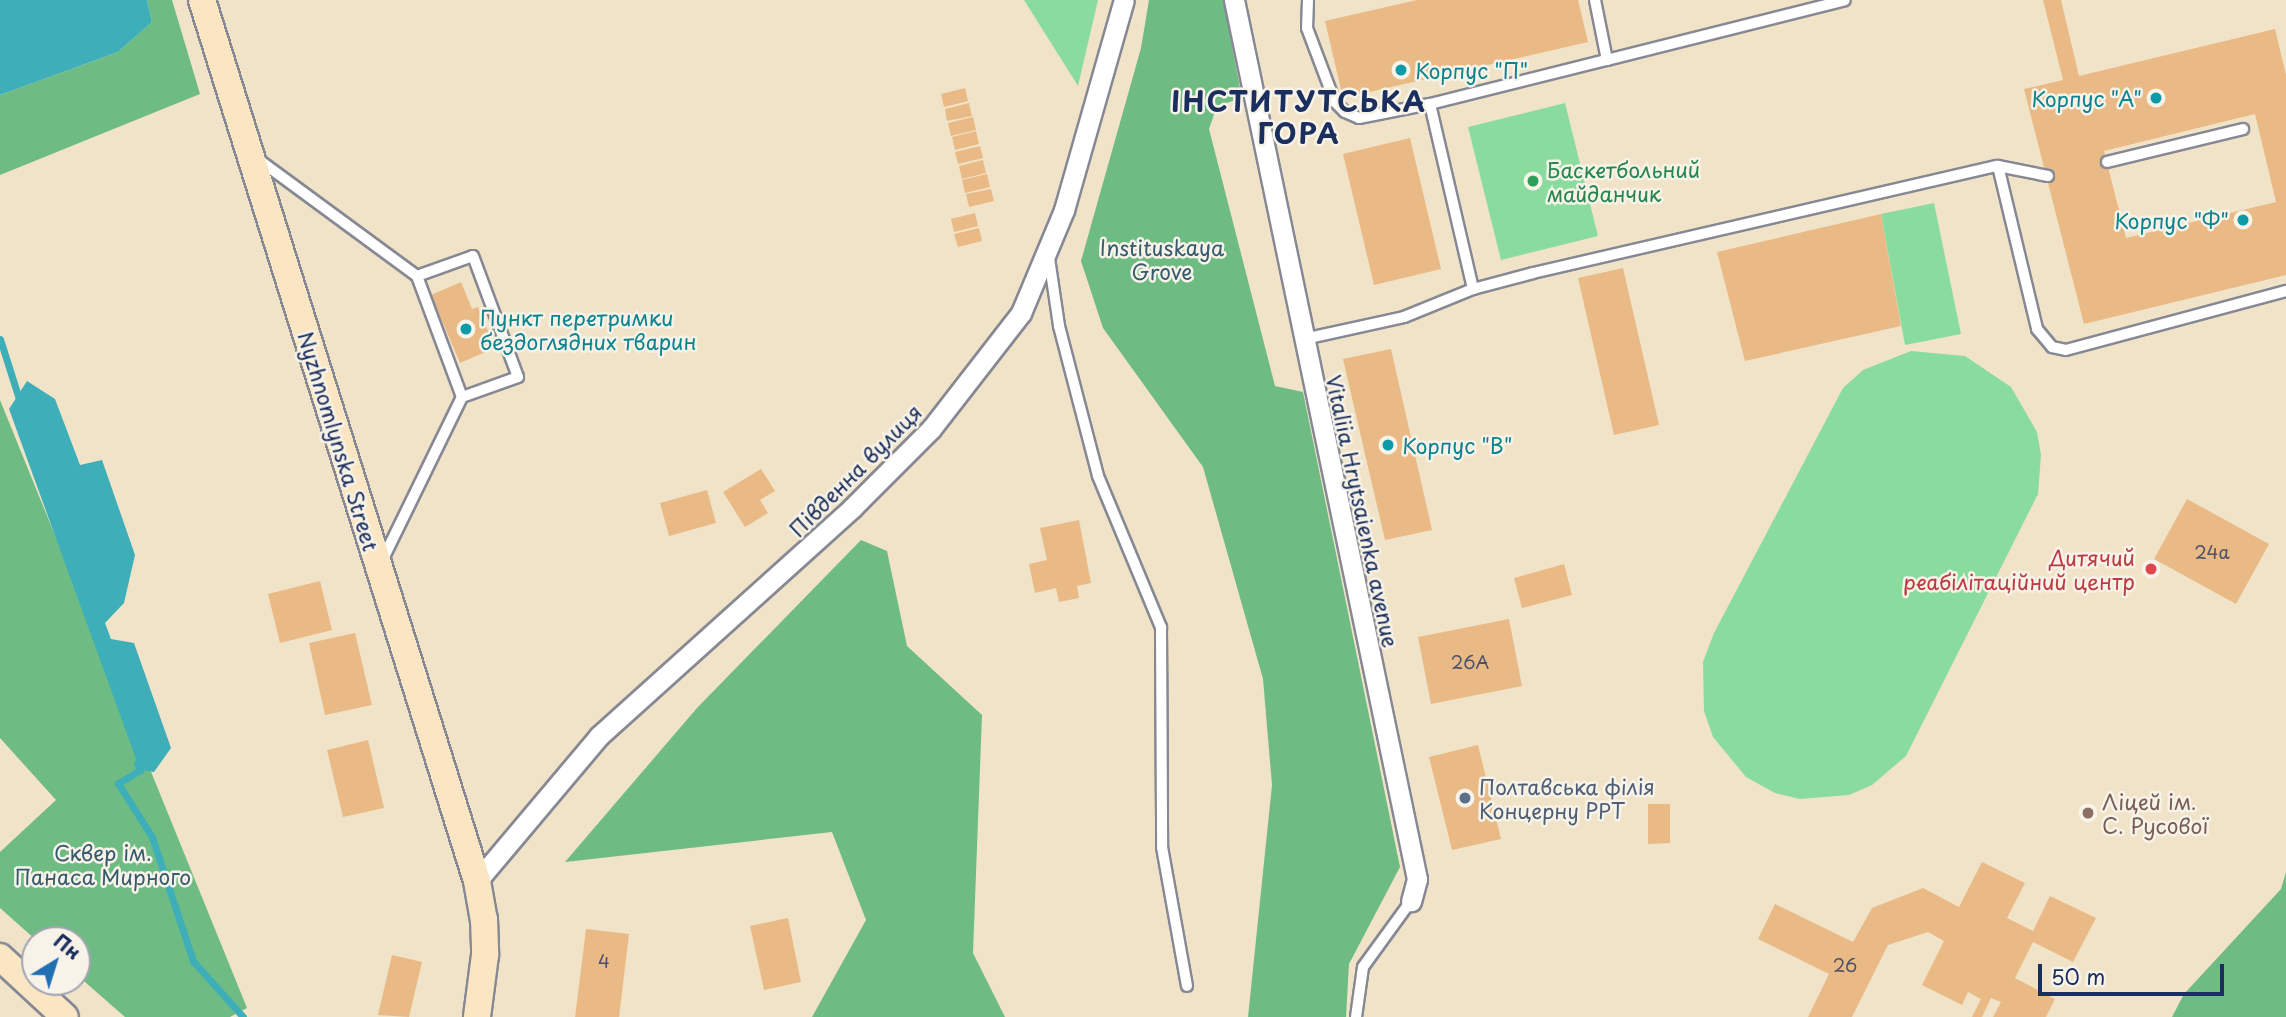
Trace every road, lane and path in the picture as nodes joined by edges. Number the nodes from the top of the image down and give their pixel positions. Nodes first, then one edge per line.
1 (1124, 0) edge
2 (1234, 0) edge
3 (1308, 0) edge
4 (1595, 0) edge
5 (1845, 0) edge
6 (204, 1) edge
7 (1608, 60) junction
8 (1430, 104) junction
9 (2243, 128) dead end
10 (250, 153) junction
11 (2108, 162) dead end
12 (1998, 166) junction
13 (2048, 176) dead end
14 (1047, 250) junction
15 (417, 276) junction
16 (1472, 289) junction
17 (2286, 291) edge
18 (1303, 339) junction
19 (462, 397) junction
20 (379, 566) junction
21 (477, 881) junction
22 (1411, 901) joint
23 (0, 957) edge
24 (1187, 986) dead end
25 (65, 1017) edge
26 (477, 1017) edge
27 (1356, 1017) edge

1 - 14 street, Південна вулиця
2 - 18 street, Vitaliia Hrytsaienka avenue
3 - 8 lane
4 - 7 lane
5 - 7 lane
6 - 10 main road, Nyzhnomlynska Street
7 - 8 lane
8 - 16 lane
9 - 11 lane
10 - 15 lane
10 - 20 main road, Nyzhnomlynska Street
12 - 13 lane
12 - 16 lane
12 - 17 lane
14 - 21 street, Південна вулиця
14 - 24 lane
15 - 19 lane
15 - 19 lane
16 - 18 lane
18 - 22 street, Vitaliia Hrytsaienka avenue
19 - 20 lane
20 - 21 main road, Nyzhnomlynska Street
21 - 26 main road, Nyzhnomlynska Street
22 - 27 lane, Vitaliia Hrytsaienka avenue
23 - 25 main road

